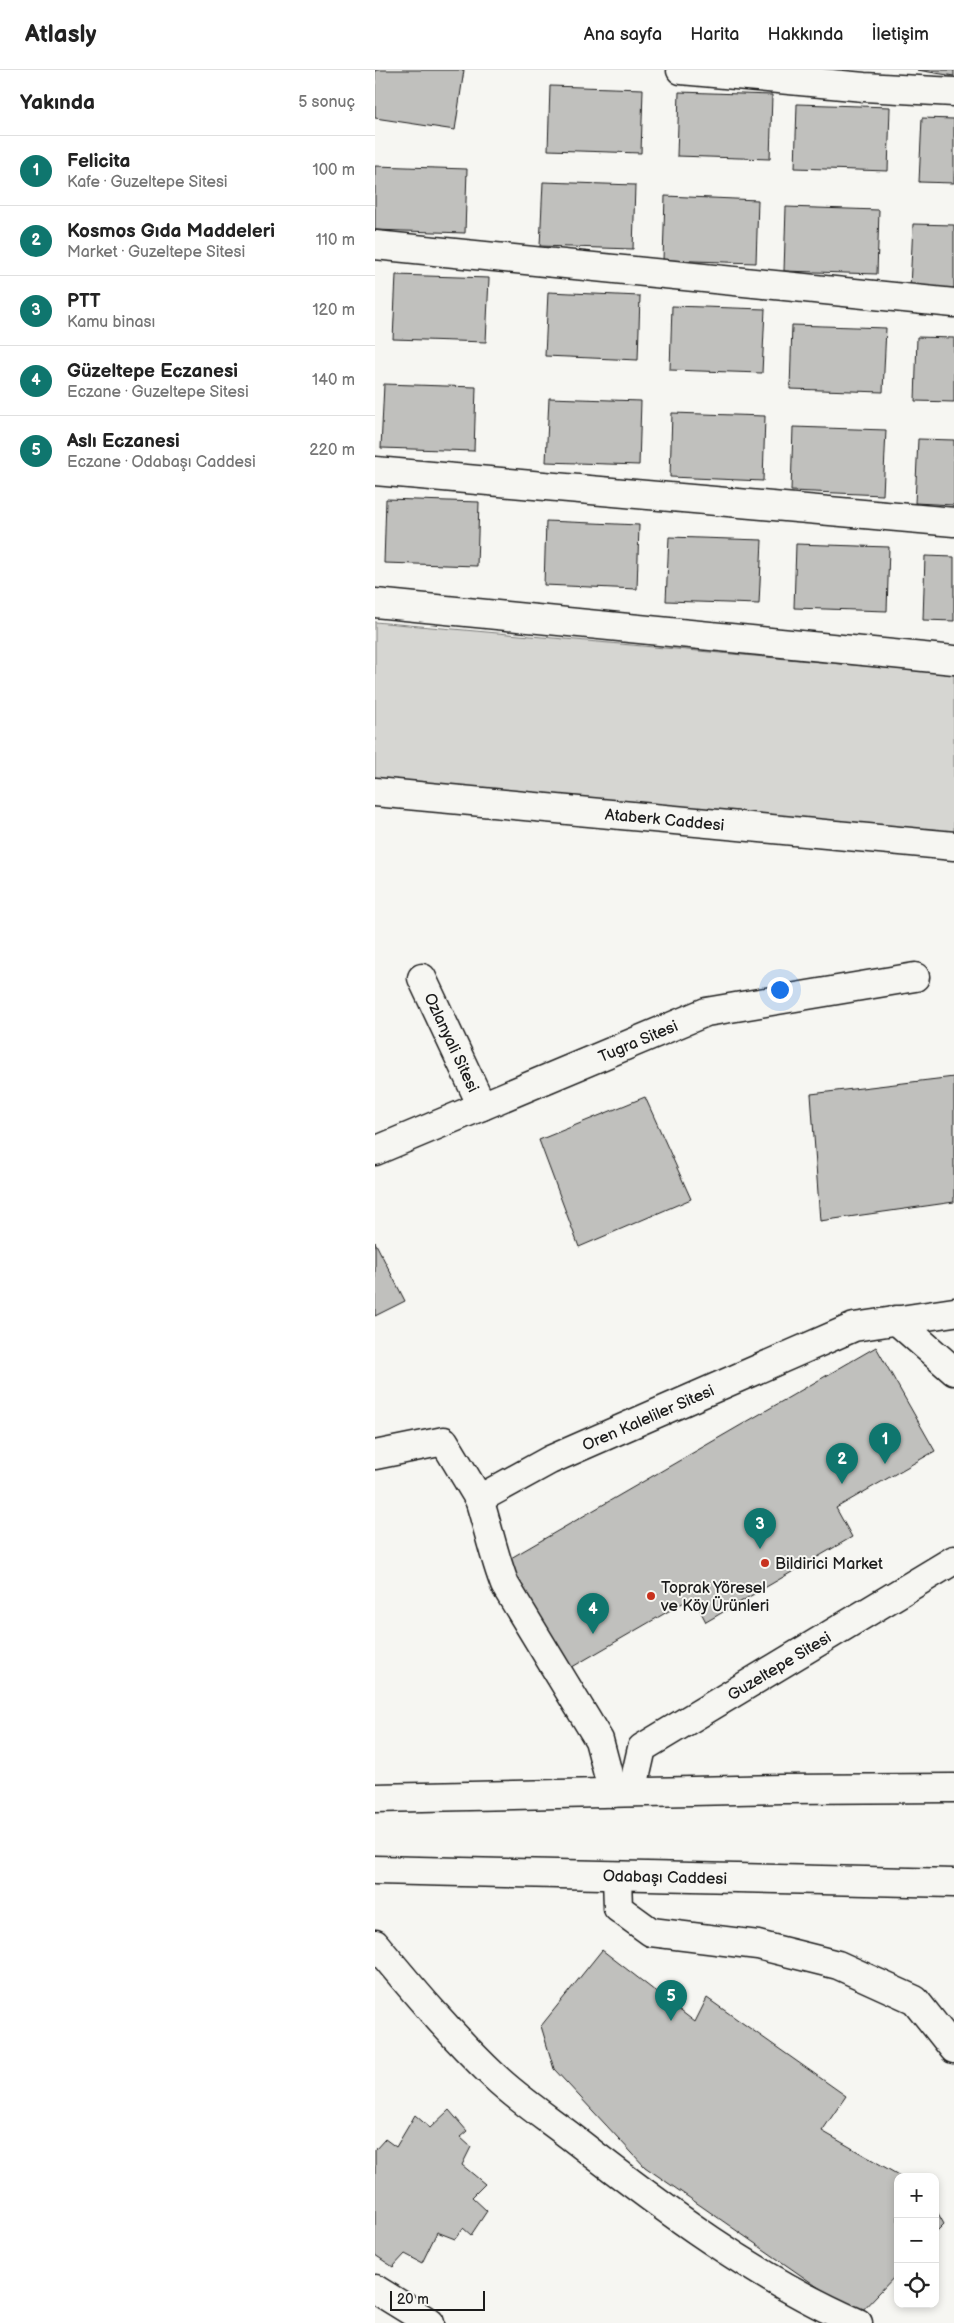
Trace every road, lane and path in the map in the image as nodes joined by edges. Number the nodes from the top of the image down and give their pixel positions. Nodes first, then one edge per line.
1 (681, 70) edge
2 (954, 92) edge
3 (375, 245) edge
4 (954, 303) edge
5 (375, 471) edge
6 (954, 522) edge
7 (375, 603) edge
8 (954, 660) edge
9 (375, 792) edge
10 (954, 846) edge
11 (915, 977) dead end
12 (422, 978) dead end
13 (482, 1106) junction
14 (375, 1152) edge
15 (954, 1312) edge
16 (896, 1320) junction
17 (954, 1371) edge
18 (375, 1455) edge
19 (479, 1498) junction
20 (954, 1560) edge
21 (954, 1788) edge
22 (623, 1792) junction
23 (375, 1798) edge
24 (375, 1870) edge
25 (617, 1877) junction
26 (954, 1883) edge
27 (375, 1944) edge
28 (954, 2049) edge
29 (375, 2288) edge
30 (430, 2323) edge
31 (858, 2323) edge

1 - 2 street
3 - 4 street
5 - 6 street
7 - 8 street
9 - 10 street, Ataberk Caddesi
11 - 13 street, Tugra Sitesi
12 - 13 street, Ozlanyali Sitesi
13 - 14 street, Tugra Sitesi
15 - 16 street, Oren Kaleliler Sitesi
16 - 17 street
16 - 19 street, Oren Kaleliler Sitesi
18 - 19 street
19 - 22 street
20 - 22 street, Guzeltepe Sitesi
21 - 22 street
22 - 23 street
24 - 25 street, Odabaşı Caddesi
25 - 26 street, Odabaşı Caddesi
25 - 28 street
27 - 31 street
29 - 30 street

